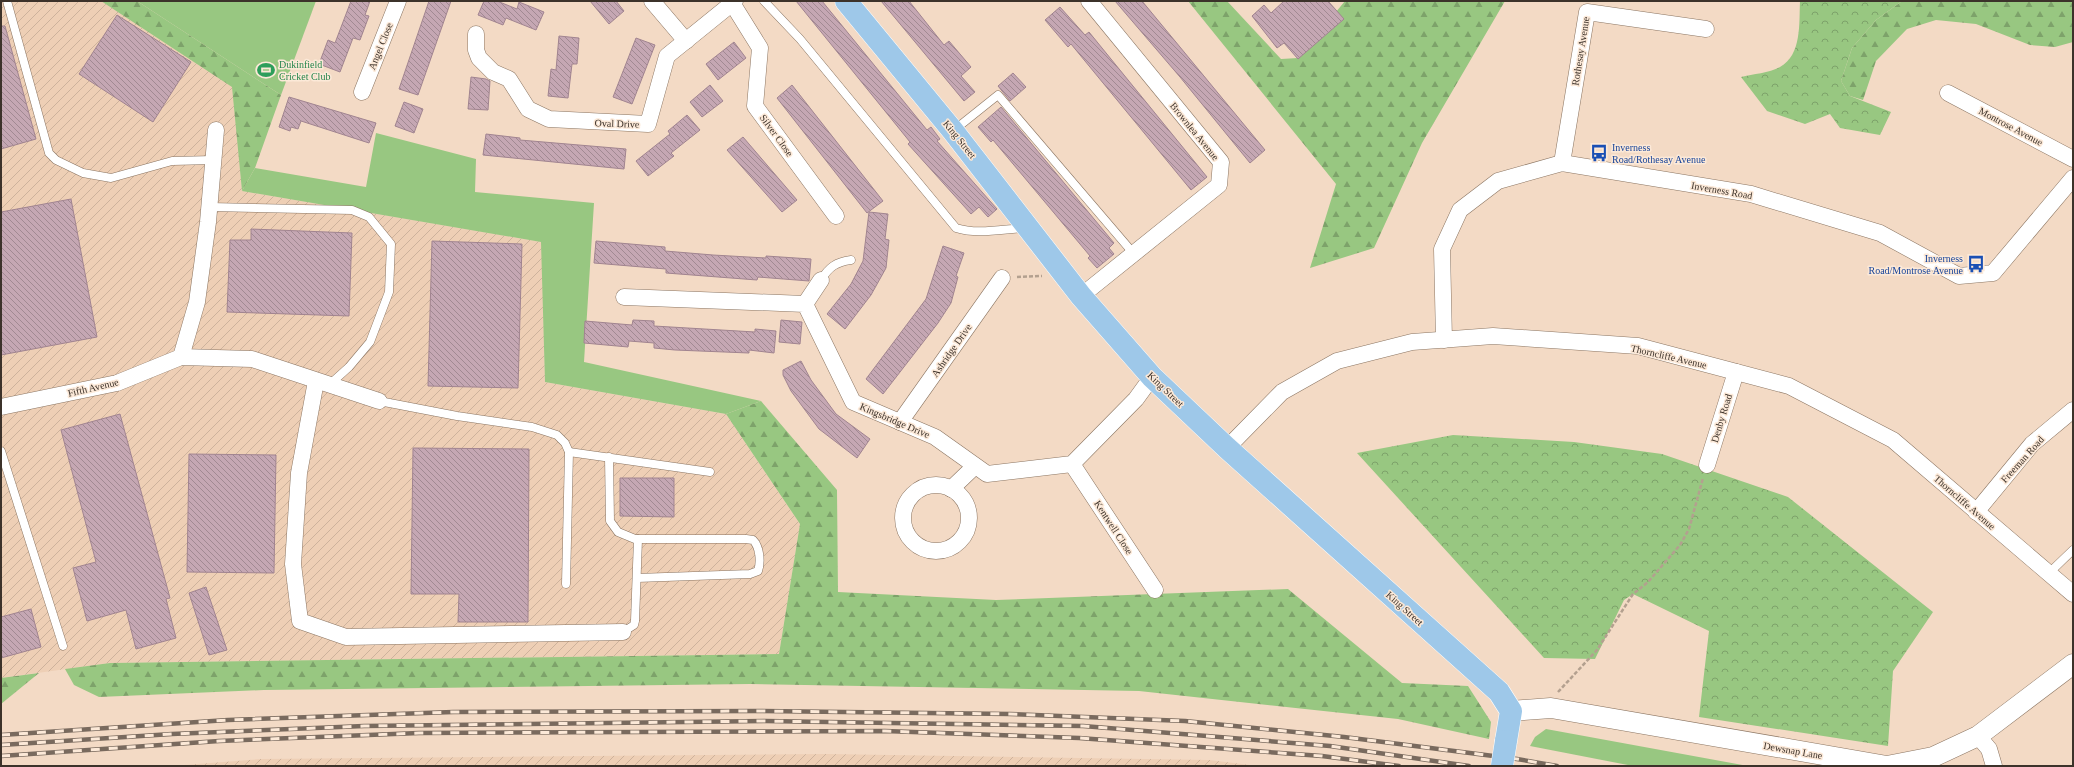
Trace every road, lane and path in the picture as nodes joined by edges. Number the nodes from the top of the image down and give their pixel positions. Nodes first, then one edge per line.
1 (7, 1) edge
2 (398, 1) edge
3 (652, 1) edge
4 (764, 1) edge
5 (846, 1) edge
6 (1090, 1) edge
7 (733, 2) edge
8 (1706, 29) dead end
9 (476, 34) dead end
10 (686, 41) junction
11 (362, 92) dead end
12 (1948, 94) dead end
13 (216, 130) dead end
14 (954, 131) junction
15 (2073, 159) edge
16 (213, 160) junction
17 (1562, 163) junction
18 (2073, 178) edge
19 (210, 207) junction
20 (836, 216) dead end
21 (1030, 227) junction
22 (1134, 254) junction
23 (851, 260) dead end
24 (1066, 274) junction
25 (1002, 278) joint
26 (820, 280) joint
27 (1081, 296) junction
28 (624, 297) dead end
29 (805, 304) junction
30 (1444, 340) junction
31 (181, 357) junction
32 (1736, 372) junction
33 (1152, 378) junction
34 (323, 383) junction
35 (379, 401) joint
36 (1, 407) edge
37 (2073, 410) edge
38 (900, 422) junction
39 (1227, 448) junction
40 (1, 450) edge
41 (569, 452) junction
42 (609, 457) junction
43 (1072, 464) junction
44 (1707, 464) joint
45 (975, 466) junction
46 (710, 472) dead end
47 (951, 489) junction
48 (1976, 512) junction
49 (638, 539) junction
50 (2073, 550) edge
51 (2049, 573) junction
52 (637, 578) junction
53 (566, 584) dead end
54 (1155, 590) dead end
55 (2073, 594) edge
56 (623, 632) joint
57 (63, 646) dead end
58 (2073, 664) edge
59 (1551, 708) junction
60 (1511, 711) junction
61 (1978, 736) junction
62 (1502, 766) edge
63 (1994, 766) edge

1 - 16 lane
2 - 11 street, Angel Close
3 - 10 street
4 - 21 lane
5 - 14 main road, King Street
6 - 22 street, Brownlea Avenue
7 - 10 street, Oval Drive
7 - 20 street, Silver Close
8 - 17 street, Rothesay Avenue
9 - 10 street, Oval Drive
12 - 15 street, Montrose Avenue
13 - 16 street
14 - 21 main road, King Street
14 - 22 lane
16 - 19 street
17 - 18 street, Inverness Road
17 - 30 street, Inverness Road
19 - 31 street
19 - 34 lane
21 - 24 main road, King Street
22 - 27 street, Brownlea Avenue
23 - 26 lane
24 - 25 path
24 - 27 main road, King Street
25 - 38 street, Ashridge Drive
26 - 29 street
27 - 33 main road, King Street
28 - 29 street
29 - 38 street, Kingsbridge Drive
30 - 32 street, Thorncliffe Avenue
30 - 39 street, Thorncliffe Avenue
31 - 34 street
31 - 36 street, Fifth Avenue
32 - 44 street, Denby Road
32 - 48 street, Thorncliffe Avenue
33 - 39 main road, King Street
33 - 43 street
34 - 35 street
34 - 56 street
35 - 41 lane
37 - 48 street, Freeman Road
38 - 45 street, Kingsbridge Drive
39 - 60 main road, King Street
40 - 57 lane
41 - 42 lane
41 - 53 lane
42 - 46 lane
42 - 49 lane
43 - 45 street, Kingsbridge Drive
43 - 54 street, Kentwell Close
44 - 59 path
45 - 47 street
47 - 47 street
48 - 51 street, Thorncliffe Avenue
49 - 52 lane
49 - 52 lane
50 - 51 lane
51 - 55 street, Thorncliffe Avenue
52 - 56 lane
58 - 61 street, Dewsnap Lane
59 - 60 street, Dewsnap Lane
59 - 61 street, Dewsnap Lane
60 - 62 main road, bridge
61 - 63 street

